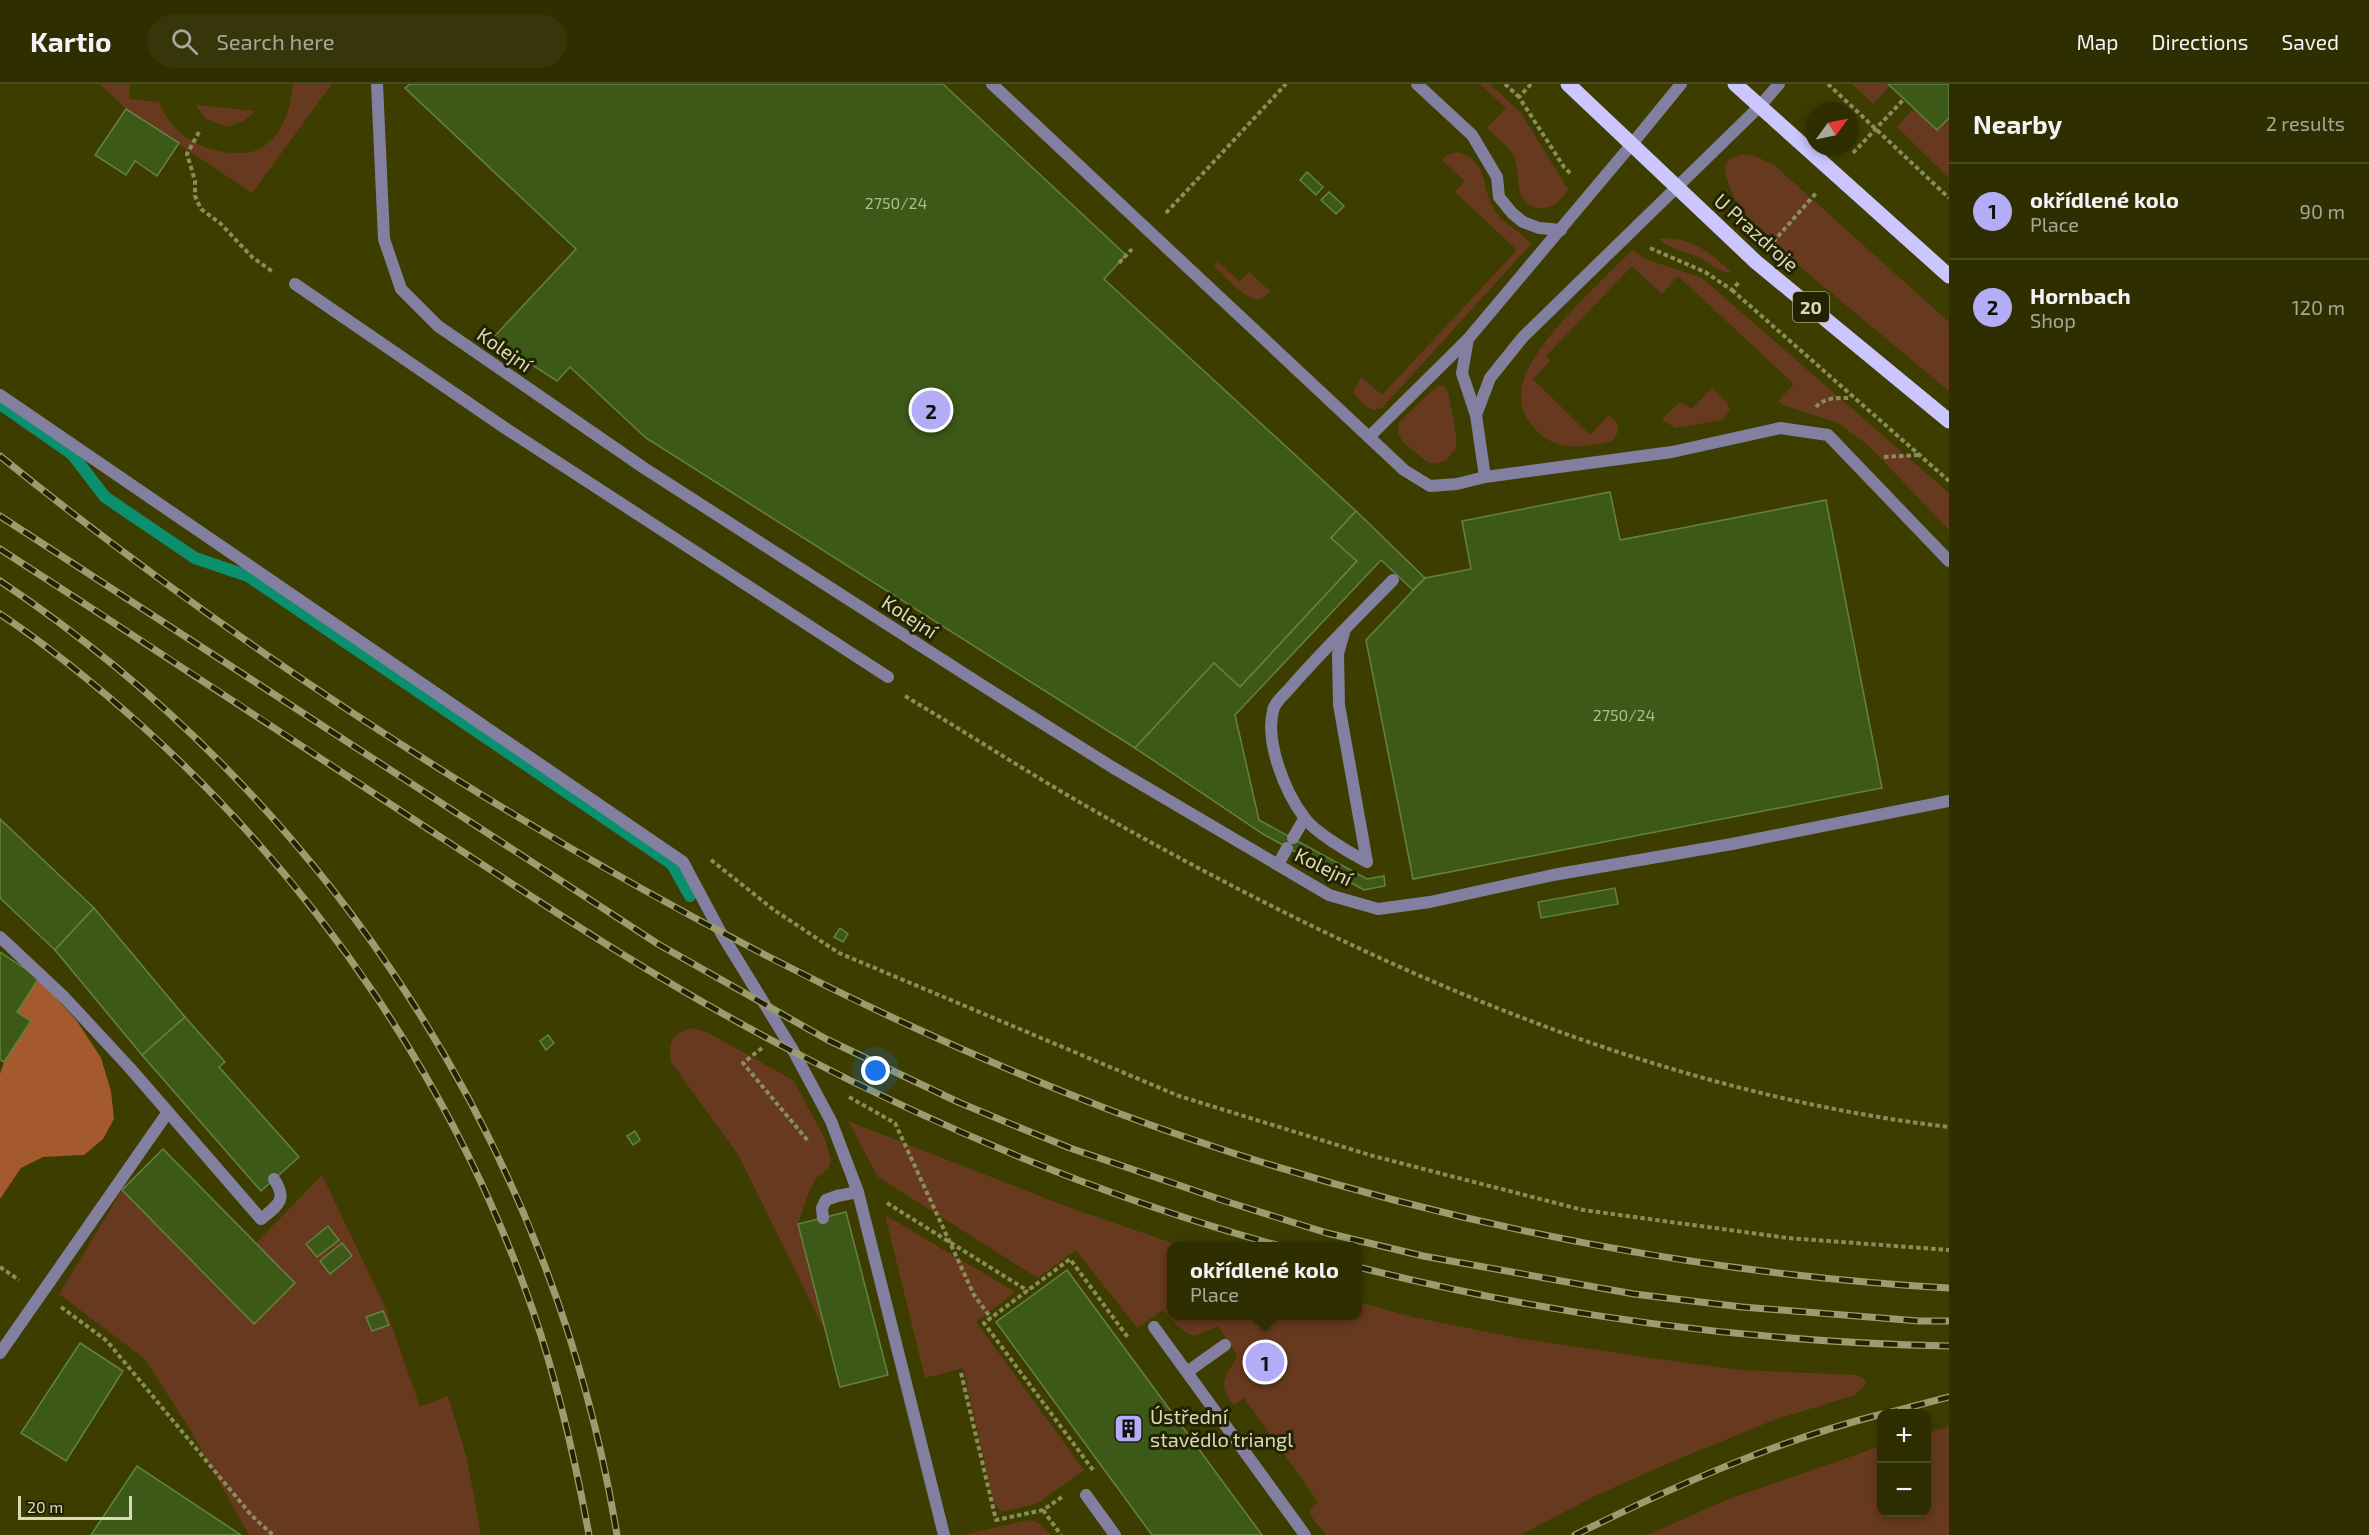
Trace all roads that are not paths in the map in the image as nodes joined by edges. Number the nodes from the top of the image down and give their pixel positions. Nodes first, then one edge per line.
1 (377, 84) edge
2 (992, 84) edge
3 (1417, 84) edge
4 (1568, 84) edge
5 (1681, 84) edge
6 (1735, 84) edge
7 (1779, 84) edge
8 (1760, 106) junction
9 (1632, 144) junction
10 (1677, 187) junction
11 (1561, 230) junction
12 (1949, 276) edge
13 (295, 284) road end
14 (1468, 339) junction
15 (0, 395) edge
16 (1476, 415) junction
17 (1949, 421) edge
18 (1369, 437) junction
19 (1485, 477) junction
20 (1949, 561) edge
21 (1393, 580) dead end
22 (1345, 629) junction
23 (888, 677) road end
24 (1949, 801) edge
25 (1304, 819) junction
26 (1278, 865) junction
27 (0, 936) edge
28 (168, 1112) junction
29 (274, 1179) dead end
30 (858, 1192) junction
31 (823, 1218) dead end
32 (1154, 1327) dead end
33 (1225, 1345) dead end
34 (0, 1353) edge
35 (1187, 1372) junction
36 (1086, 1495) dead end
37 (944, 1535) edge
38 (1115, 1535) edge
39 (1305, 1535) edge

1 - 26 street, Kolejní
2 - 18 street
3 - 11 street
4 - 9 main road, U Prazdroje / 20
5 - 9 street
6 - 8 main road
7 - 8 street
8 - 10 street
8 - 12 main road
9 - 10 main road, U Prazdroje / 20
9 - 11 street
10 - 16 street
10 - 17 main road, U Prazdroje / 20
11 - 14 street
13 - 23 street
14 - 16 street
14 - 18 street
15 - 30 street
16 - 19 street
18 - 19 street
19 - 20 street
21 - 22 street
22 - 25 street
22 - 25 street
24 - 26 street, Kolejní
25 - 26 street
27 - 28 street
28 - 29 street
28 - 34 street
30 - 31 street
30 - 37 street
32 - 35 street
33 - 35 street
35 - 39 street
36 - 38 street

